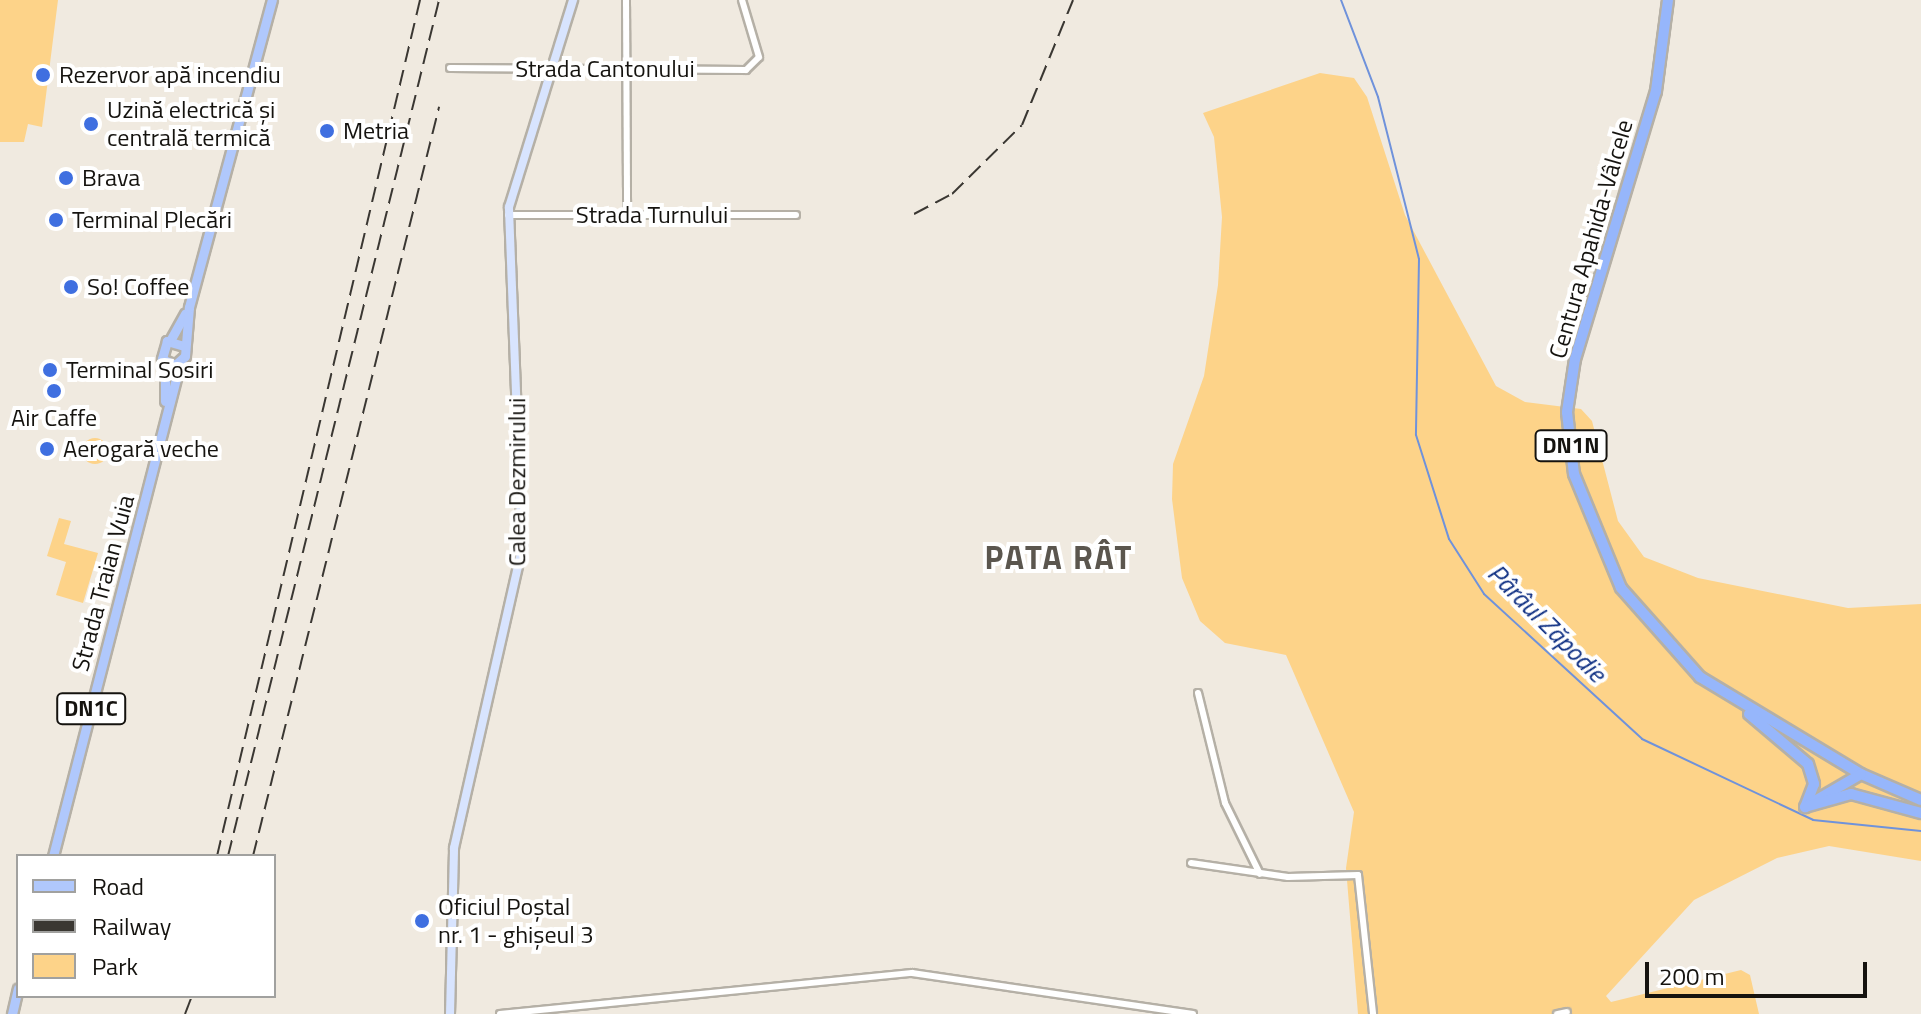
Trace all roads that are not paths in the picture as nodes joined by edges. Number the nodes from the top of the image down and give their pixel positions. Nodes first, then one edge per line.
1 (272, 0) edge
2 (573, 0) edge
3 (626, 0) edge
4 (742, 0) edge
5 (1668, 0) edge
6 (450, 68) dead end
7 (553, 68) junction
8 (625, 68) junction
9 (627, 212) junction
10 (508, 215) junction
11 (796, 215) dead end
12 (189, 307) junction
13 (171, 339) junction
14 (184, 346) junction
15 (165, 363) junction
16 (180, 363) junction
17 (165, 412) junction
18 (1198, 693) dead end
19 (1745, 710) junction
20 (1861, 774) junction
21 (1851, 794) junction
22 (1921, 800) edge
23 (1805, 807) junction
24 (1921, 813) edge
25 (54, 854) edge
26 (1191, 863) dead end
27 (1260, 874) junction
28 (1567, 1012) dead end
29 (450, 1014) edge
30 (500, 1014) edge
31 (1193, 1014) edge
32 (1373, 1014) edge
33 (1557, 1014) edge

1 - 12 main road, Strada Traian Vuia / DN1C
2 - 7 main road, Calea Dezmirului
3 - 8 street
4 - 8 street, Strada Cantonului
5 - 19 highway, Centura Apahida-Vâlcele / DN1N
6 - 7 street, Strada Cantonului
7 - 8 street, Strada Cantonului
7 - 10 main road, Calea Dezmirului
8 - 9 street
9 - 10 street, Strada Turnului
9 - 11 street, Strada Turnului
10 - 29 main road, Calea Dezmirului
12 - 13 main road, Strada Traian Vuia / DN1C
12 - 14 main road, Strada Traian Vuia / DN1C
13 - 14 main road
13 - 15 main road, Strada Traian Vuia / DN1C
14 - 16 main road, Strada Traian Vuia / DN1C
15 - 16 main road
15 - 17 main road, Strada Traian Vuia / DN1C
16 - 17 main road, Strada Traian Vuia / DN1C
17 - 25 main road, Strada Traian Vuia / DN1C
18 - 27 street
19 - 20 highway, Centura Apahida-Vâlcele / DN1N
19 - 23 highway, DN1N
20 - 21 highway
20 - 22 highway, Centura Apahida-Vâlcele / DN1N
20 - 23 highway
21 - 23 highway
21 - 24 highway
26 - 27 street
27 - 32 street
28 - 33 street
30 - 31 street

